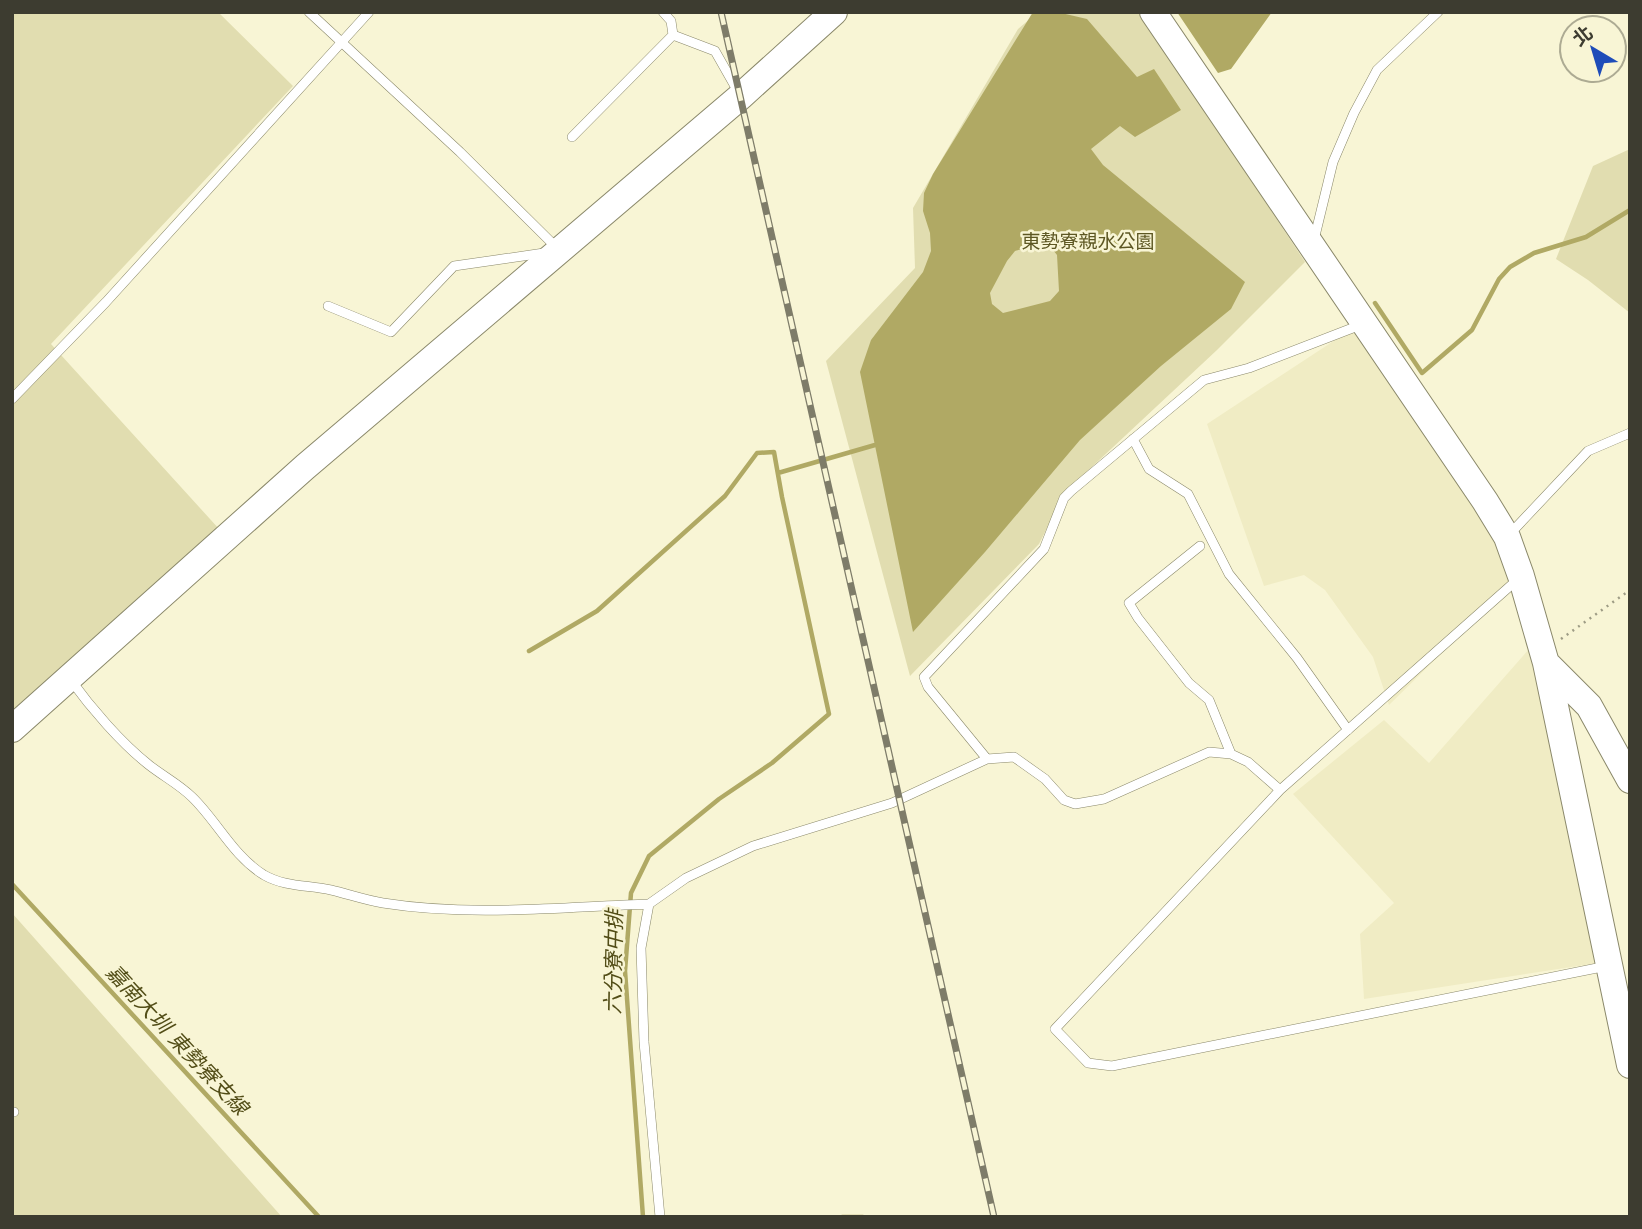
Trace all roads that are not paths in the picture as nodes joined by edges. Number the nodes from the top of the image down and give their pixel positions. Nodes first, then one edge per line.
1 (309, 12) edge
2 (369, 12) edge
3 (663, 12) edge
4 (834, 12) edge
5 (1153, 12) edge
6 (1438, 12) edge
7 (673, 35) junction
8 (341, 43) junction
9 (741, 96) junction
10 (572, 137) dead end
11 (1312, 249) junction
12 (559, 250) junction
13 (328, 306) dead end
14 (1363, 324) junction
15 (12, 399) edge
16 (1630, 433) edge
17 (1133, 439) junction
18 (1507, 537) junction
19 (1200, 546) dead end
20 (1521, 576) junction
21 (1546, 663) junction
22 (69, 678) junction
23 (12, 729) edge
24 (1348, 730) junction
25 (1231, 754) junction
26 (987, 759) junction
27 (1630, 780) edge
28 (1280, 790) junction
29 (645, 904) junction
30 (1609, 966) junction
31 (1630, 1065) edge
32 (660, 1217) edge

1 - 8 lane
2 - 8 lane
3 - 7 lane
4 - 9 street
5 - 11 street
6 - 11 lane
7 - 9 lane
7 - 10 lane
8 - 12 lane
8 - 15 lane
9 - 12 street
11 - 14 street
12 - 13 lane
12 - 22 street
14 - 17 lane
14 - 18 street
16 - 18 lane
17 - 24 lane
17 - 26 lane
18 - 20 street
19 - 25 lane
20 - 21 street
20 - 24 lane
21 - 27 street
21 - 30 street
22 - 23 street
22 - 29 lane
24 - 28 lane
25 - 26 lane
25 - 28 lane
26 - 29 lane
28 - 30 lane
29 - 32 lane
30 - 31 street

